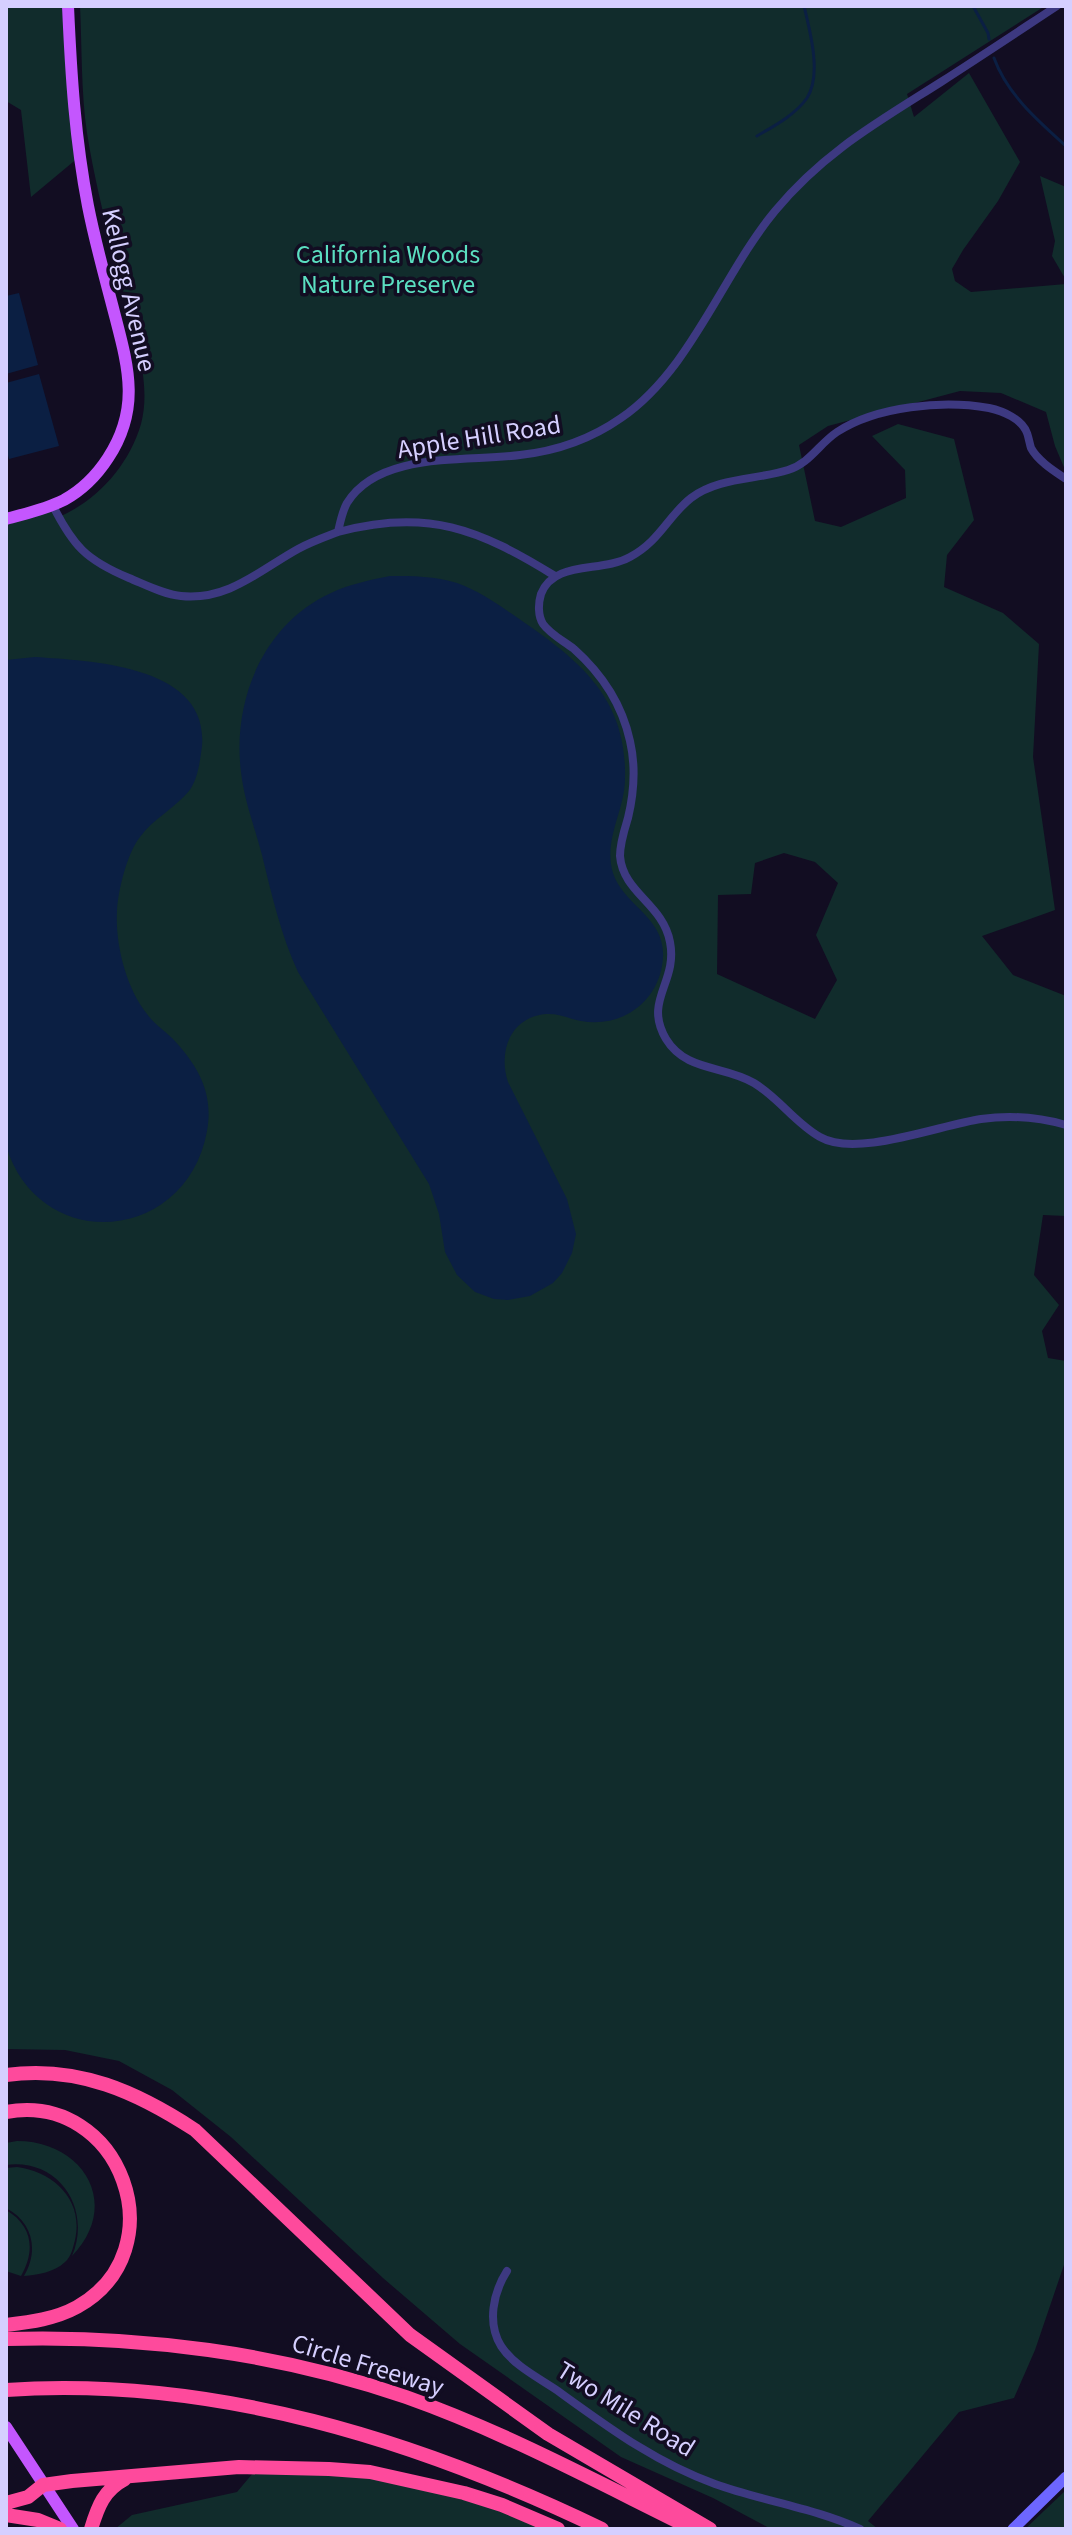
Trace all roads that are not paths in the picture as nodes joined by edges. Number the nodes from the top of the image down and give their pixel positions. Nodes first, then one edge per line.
1 (68, 6) edge
2 (1057, 6) edge
3 (1066, 479) edge
4 (52, 504) junction
5 (6, 519) edge
6 (338, 532) junction
7 (555, 576) junction
8 (1066, 1125) edge
9 (6, 2075) edge
10 (6, 2112) edge
11 (507, 2271) dead end
12 (6, 2325) edge
13 (6, 2339) edge
14 (6, 2390) edge
15 (6, 2427) edge
16 (130, 2476) junction
17 (1066, 2477) edge
18 (43, 2485) junction
19 (6, 2503) edge
20 (6, 2515) edge
21 (60, 2529) edge
22 (73, 2529) edge
23 (91, 2529) edge
24 (558, 2529) edge
25 (602, 2529) edge
26 (693, 2529) edge
27 (710, 2529) edge
28 (860, 2529) edge
29 (1013, 2529) edge

1 - 4 main road, Kellogg Avenue
2 - 6 street, Apple Hill Road
3 - 7 street
4 - 5 main road, Kellogg Avenue
4 - 6 street
6 - 7 street
7 - 8 street
9 - 27 highway
10 - 12 highway
11 - 28 street, Two Mile Road
13 - 26 highway, Circle Freeway
14 - 25 highway
15 - 18 main road
16 - 18 highway
16 - 23 highway
16 - 24 highway
17 - 29 street
18 - 19 highway
18 - 22 main road
20 - 21 highway

